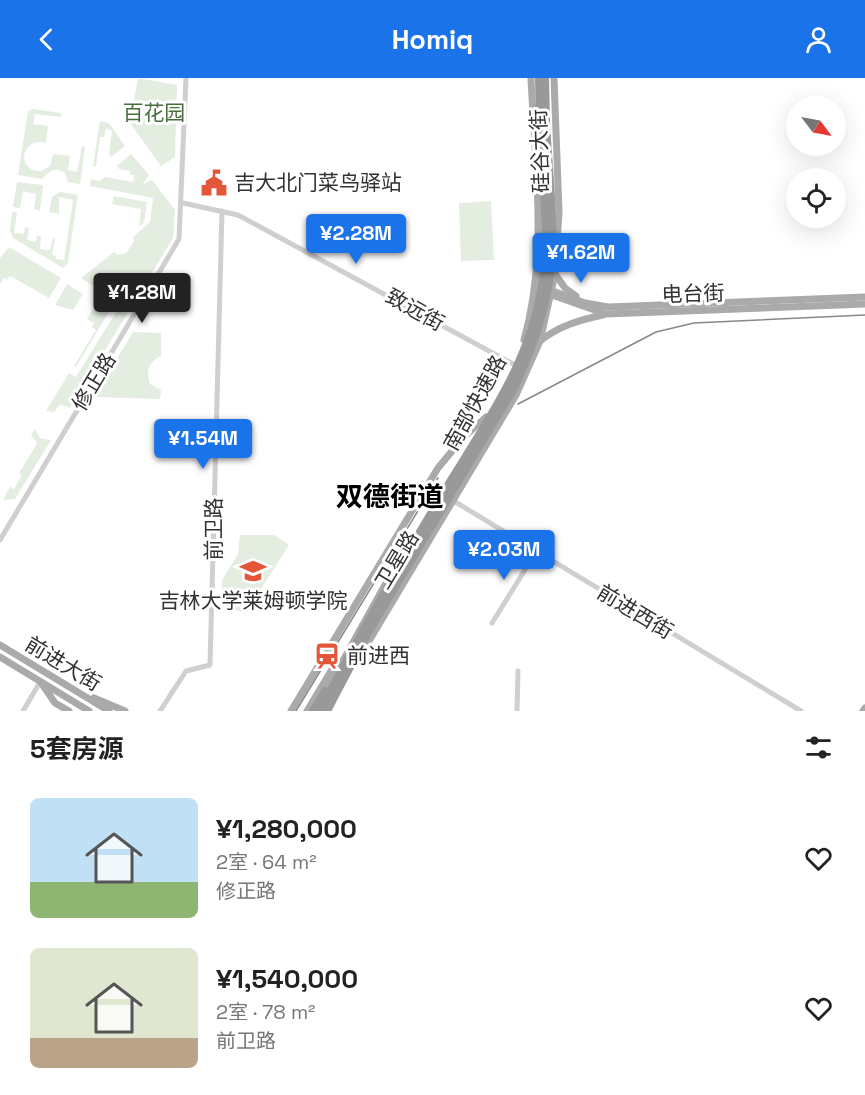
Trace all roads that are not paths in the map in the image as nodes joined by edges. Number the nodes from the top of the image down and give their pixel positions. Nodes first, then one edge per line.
1 (186, 78) edge
2 (531, 78) edge
3 (538, 78) edge
4 (545, 78) edge
5 (554, 78) edge
6 (543, 119) junction
7 (183, 203) junction
8 (222, 211) junction
9 (555, 274) junction
10 (536, 287) junction
11 (552, 292) junction
12 (865, 297) edge
13 (865, 304) edge
14 (597, 306) junction
15 (606, 314) junction
16 (540, 341) junction
17 (515, 365) junction
18 (486, 417) junction
19 (440, 493) junction
20 (452, 500) junction
21 (0, 540) edge
22 (536, 552) junction
23 (386, 582) junction
24 (492, 623) dead end
25 (0, 645) edge
26 (0, 657) edge
27 (518, 671) dead end
28 (40, 682) junction
29 (76, 691) junction
30 (23, 711) edge
31 (69, 711) edge
32 (89, 711) edge
33 (109, 711) edge
34 (125, 711) edge
35 (160, 711) edge
36 (291, 711) edge
37 (307, 711) edge
38 (316, 711) edge
39 (329, 711) edge
40 (518, 711) edge
41 (801, 711) edge

1 - 7 street, 修正路
2 - 10 main road, 硅谷大街
3 - 6 highway, 南部快速路
4 - 6 highway, 南部快速路
5 - 9 main road, 硅谷大街
6 - 38 highway, 南部快速路, bridge
6 - 39 highway, 南部快速路, bridge
7 - 8 street, 致远街
7 - 21 street, 修正路
8 - 17 street, 致远街
8 - 35 street, 前卫路
9 - 11 main road, 硅谷大街
9 - 14 main road
10 - 11 main road, 电台街
10 - 17 main road, 卫星路
11 - 14 main road, 电台街
11 - 15 main road, 电台街
11 - 16 main road, 卫星路
12 - 14 main road, 电台街
13 - 15 main road, 电台街
15 - 16 main road
16 - 20 main road, 卫星路
17 - 18 main road, 卫星路
18 - 19 main road, 卫星路
18 - 36 main road, 卫星路
19 - 20 street, 前进西街
19 - 23 main road, 卫星路
20 - 22 street, 前进西街
20 - 39 main road, 卫星路
22 - 24 street
22 - 41 street, 前进西街
23 - 37 main road
23 - 38 main road, 卫星路
25 - 29 main road, 前进大街
26 - 28 main road, 前进大街
27 - 40 street
28 - 30 street
28 - 31 main road
28 - 32 main road, 前进大街
29 - 33 main road, 前进大街
29 - 34 main road

